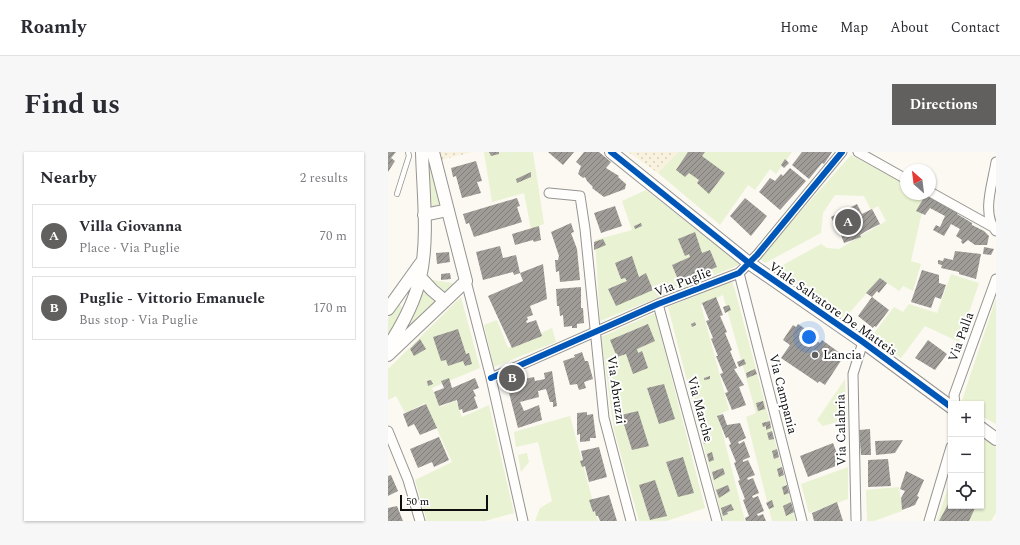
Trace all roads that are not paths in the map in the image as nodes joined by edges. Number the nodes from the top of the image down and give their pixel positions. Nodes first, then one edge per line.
1 (408, 152) edge
2 (422, 152) edge
3 (433, 152) edge
4 (611, 152) edge
5 (842, 152) edge
6 (858, 152) edge
7 (996, 162) edge
8 (900, 176) edge
9 (549, 193) dead end
10 (397, 194) dead end
11 (936, 195) edge
12 (448, 210) junction
13 (424, 215) junction
14 (994, 228) edge
15 (422, 262) junction
16 (749, 263) junction
17 (739, 273) junction
18 (420, 277) junction
19 (996, 279) edge
20 (466, 281) junction
21 (445, 301) junction
22 (658, 304) junction
23 (388, 309) edge
24 (595, 332) junction
25 (862, 342) junction
26 (388, 347) edge
27 (388, 355) edge
28 (491, 378) junction
29 (955, 401) edge
30 (948, 405) edge
31 (984, 430) edge
32 (388, 431) edge
33 (996, 439) edge
34 (948, 457) edge
35 (856, 519) dead end
36 (420, 521) edge
37 (523, 521) edge
38 (631, 521) edge
39 (717, 521) edge
40 (802, 521) edge
41 (929, 521) edge

1 - 10 lane
2 - 13 street
3 - 12 street
4 - 16 street, Viale Salvatore De Matteis
5 - 16 street, Via Puglie
6 - 8 street
7 - 14 street
9 - 24 street, Via Abruzzi
11 - 14 street
12 - 13 street
12 - 20 street
13 - 15 street
15 - 18 street
15 - 23 street
16 - 17 street, Via Puglie
16 - 25 street, Viale Salvatore De Matteis
17 - 22 street, Via Puglie
17 - 40 street, Via Campania
18 - 21 street
18 - 26 street
19 - 29 street, Via Palla
20 - 21 street
20 - 28 street
21 - 27 street
22 - 24 street, Via Puglie
22 - 39 street, Via Marche
24 - 28 street, Via Puglie
24 - 38 street, Via Abruzzi
25 - 30 street, Viale Salvatore De Matteis
25 - 35 street, Via Calabria
28 - 37 street
31 - 33 street
32 - 36 street
34 - 41 street

